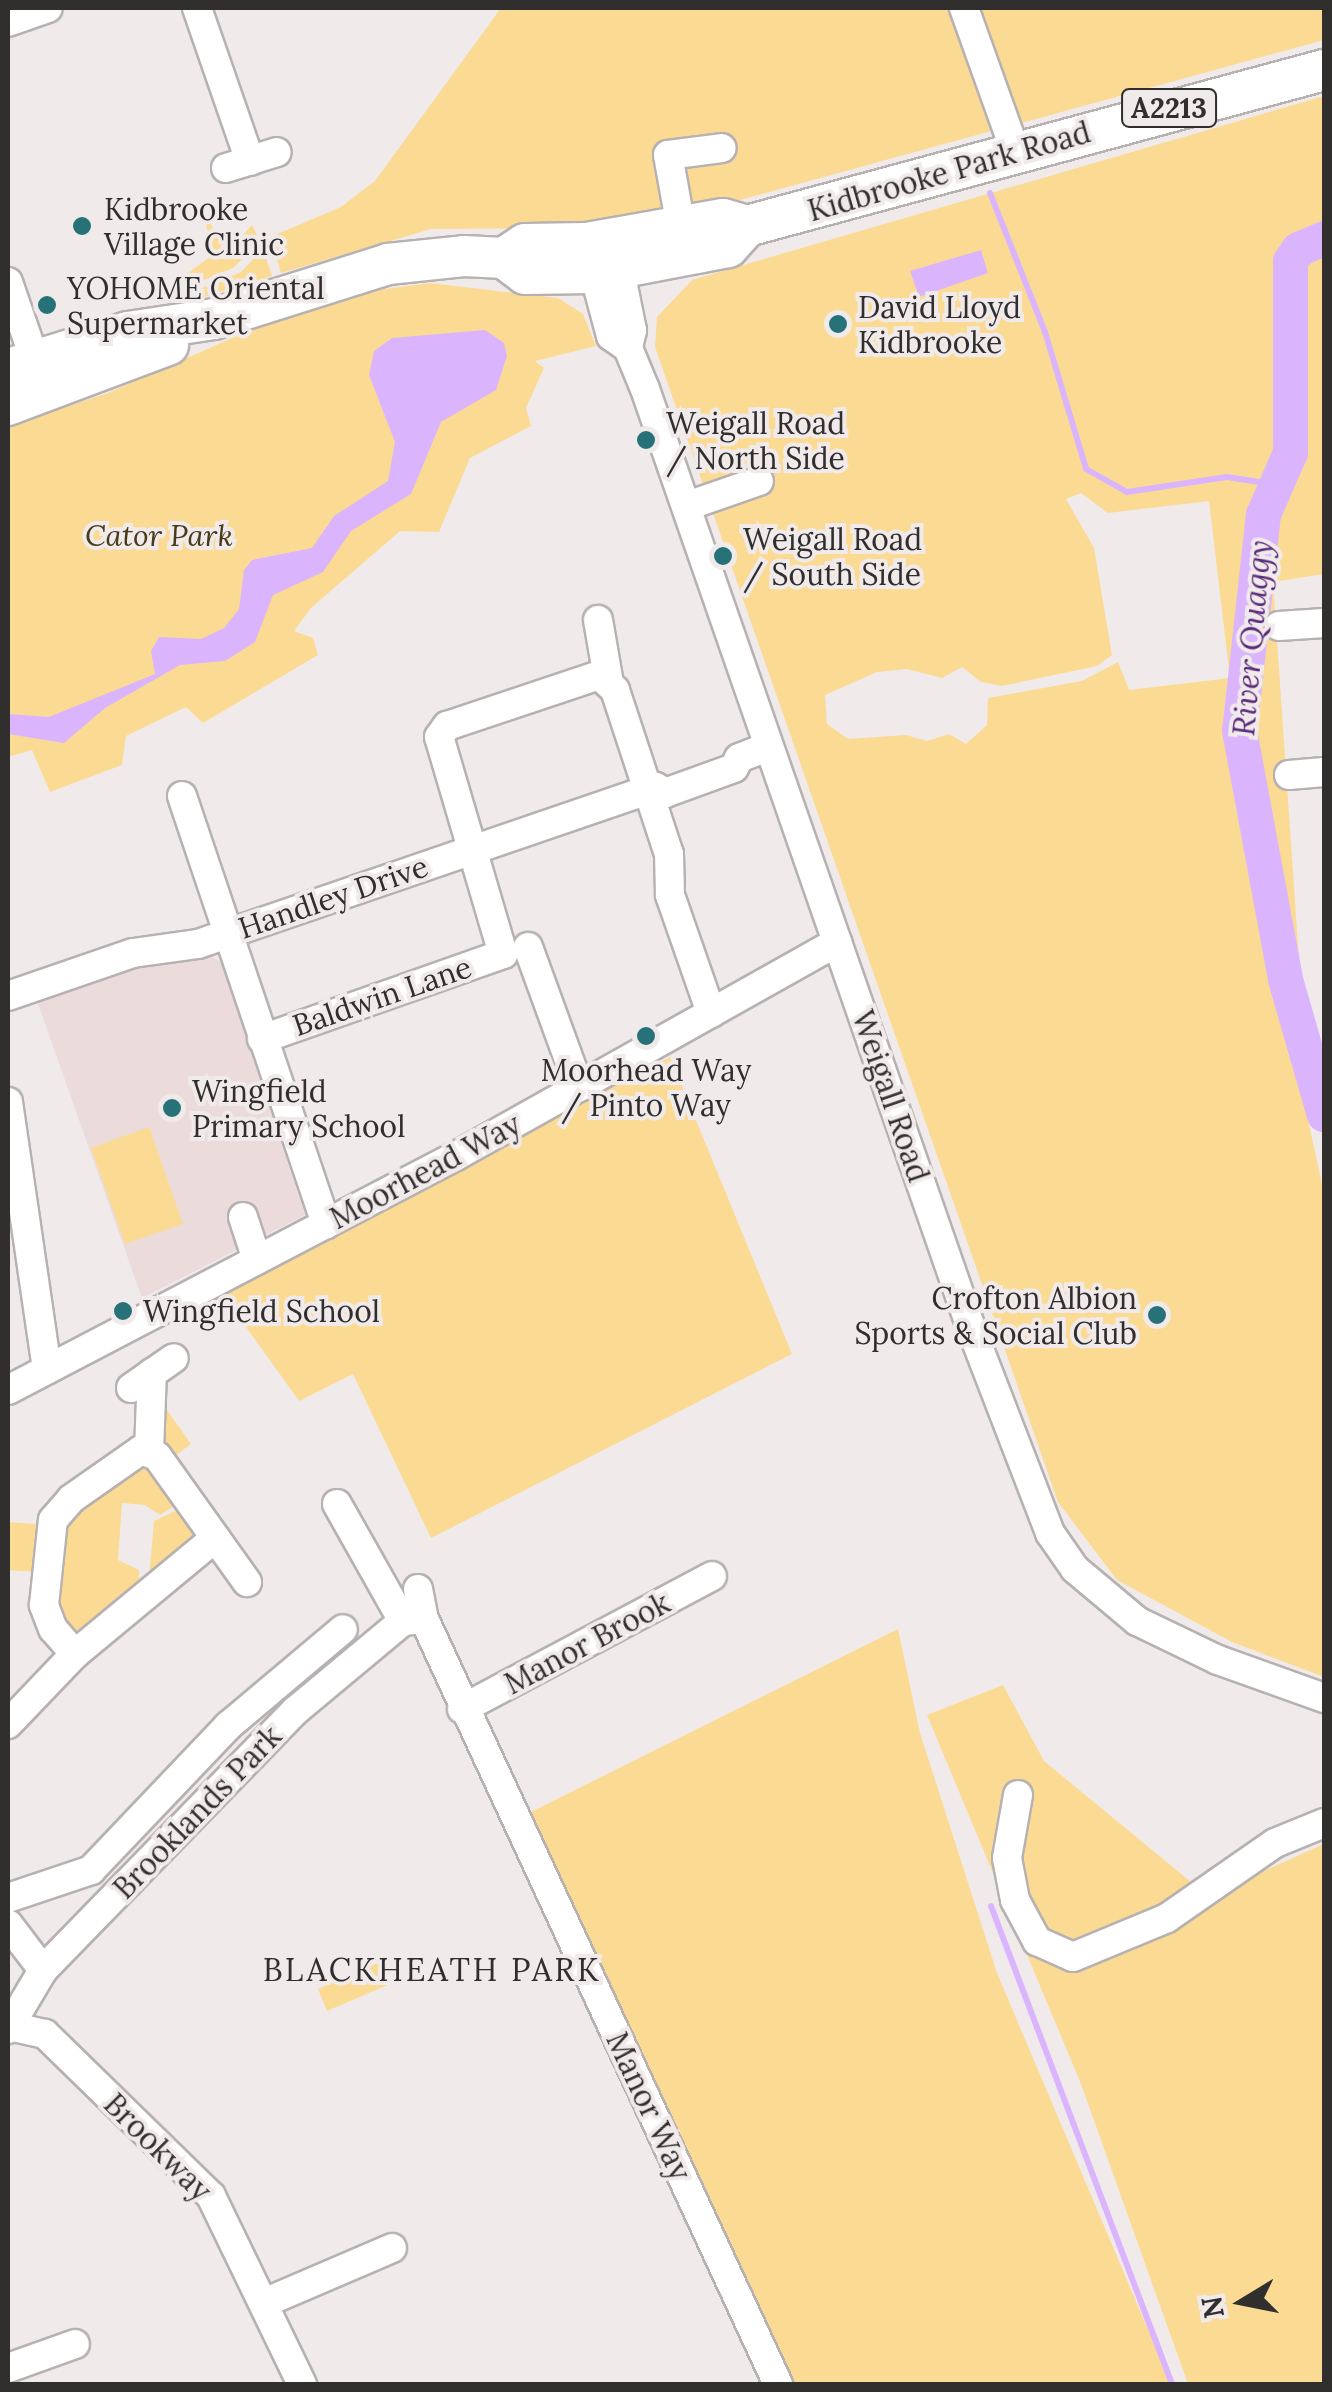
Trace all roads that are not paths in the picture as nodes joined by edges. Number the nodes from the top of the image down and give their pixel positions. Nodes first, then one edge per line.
1 (48, 8) edge
2 (197, 8) edge
3 (964, 8) edge
4 (8, 22) edge
5 (1324, 70) edge
6 (722, 148) dead end
7 (1016, 152) junction
8 (251, 160) dead end
9 (747, 226) junction
10 (681, 227) junction
11 (603, 256) junction
12 (8, 282) edge
13 (29, 373) edge
14 (8, 405) edge
15 (760, 481) dead end
16 (687, 506) junction
17 (598, 620) dead end
18 (1324, 623) edge
19 (1279, 626) dead end
20 (608, 678) junction
21 (768, 747) junction
22 (1324, 772) edge
23 (1289, 776) dead end
24 (652, 788) junction
25 (182, 796) dead end
26 (472, 850) junction
27 (228, 934) junction
28 (837, 942) junction
29 (516, 951) junction
30 (8, 996) edge
31 (711, 1013) junction
32 (262, 1039) junction
33 (579, 1087) junction
34 (8, 1102) edge
35 (243, 1217) dead end
36 (326, 1224) junction
37 (257, 1260) junction
38 (46, 1369) junction
39 (152, 1373) dead end
40 (8, 1390) edge
41 (149, 1450) junction
42 (336, 1504) dead end
43 (216, 1538) junction
44 (712, 1576) dead end
45 (247, 1582) dead end
46 (415, 1611) junction
47 (343, 1629) dead end
48 (76, 1654) junction
49 (1324, 1698) edge
50 (462, 1709) junction
51 (8, 1724) edge
52 (1018, 1795) dead end
53 (1324, 1824) edge
54 (8, 1898) edge
55 (8, 1924) edge
56 (43, 1970) junction
57 (11, 2028) edge
58 (392, 2248) dead end
59 (266, 2302) junction
60 (76, 2344) dead end
61 (8, 2368) edge
62 (302, 2384) edge
63 (778, 2384) edge

1 - 4 street
2 - 8 street
3 - 7 street
5 - 7 highway, Kidbrooke Park Road / A2213
6 - 10 street
7 - 9 highway, Kidbrooke Park Road / A2213
9 - 10 highway, Kidbrooke Park Road / A2213
9 - 11 highway, Kidbrooke Park Road / A2213
10 - 11 highway, Kidbrooke Park Road / A2213
11 - 13 highway, Kidbrooke Park Road / A2213
11 - 16 street, Weigall Road
12 - 13 street
13 - 14 highway, Kidbrooke Park Road / A2213
15 - 16 street
16 - 21 street, Weigall Road
17 - 20 street
18 - 19 street
20 - 24 street
20 - 26 street
21 - 24 street, Handley Drive
21 - 28 street, Weigall Road
22 - 23 street
24 - 26 street, Handley Drive
24 - 31 street
25 - 27 street
26 - 27 street, Handley Drive
26 - 29 street
27 - 30 street, Handley Drive
27 - 32 street
28 - 31 street, Moorhead Way
28 - 49 street, Weigall Road
29 - 32 street, Baldwin Lane
29 - 33 street
31 - 33 street, Moorhead Way
32 - 36 street
33 - 36 street, Moorhead Way
34 - 38 street
35 - 37 street
36 - 37 street, Moorhead Way
37 - 38 street, Moorhead Way
38 - 40 street, Moorhead Way
39 - 41 street
41 - 43 street
41 - 48 street
42 - 46 street, Manor Way
43 - 45 street
43 - 48 street
44 - 50 street, Manor Brook
46 - 50 street, Manor Way
46 - 56 street, Brooklands Park
47 - 54 street
48 - 51 street
50 - 63 street, Manor Way
52 - 53 street
55 - 56 street
56 - 57 street, Brooklands Park
57 - 59 street, Brookway
58 - 59 street
59 - 62 street, Brookway
60 - 61 street

